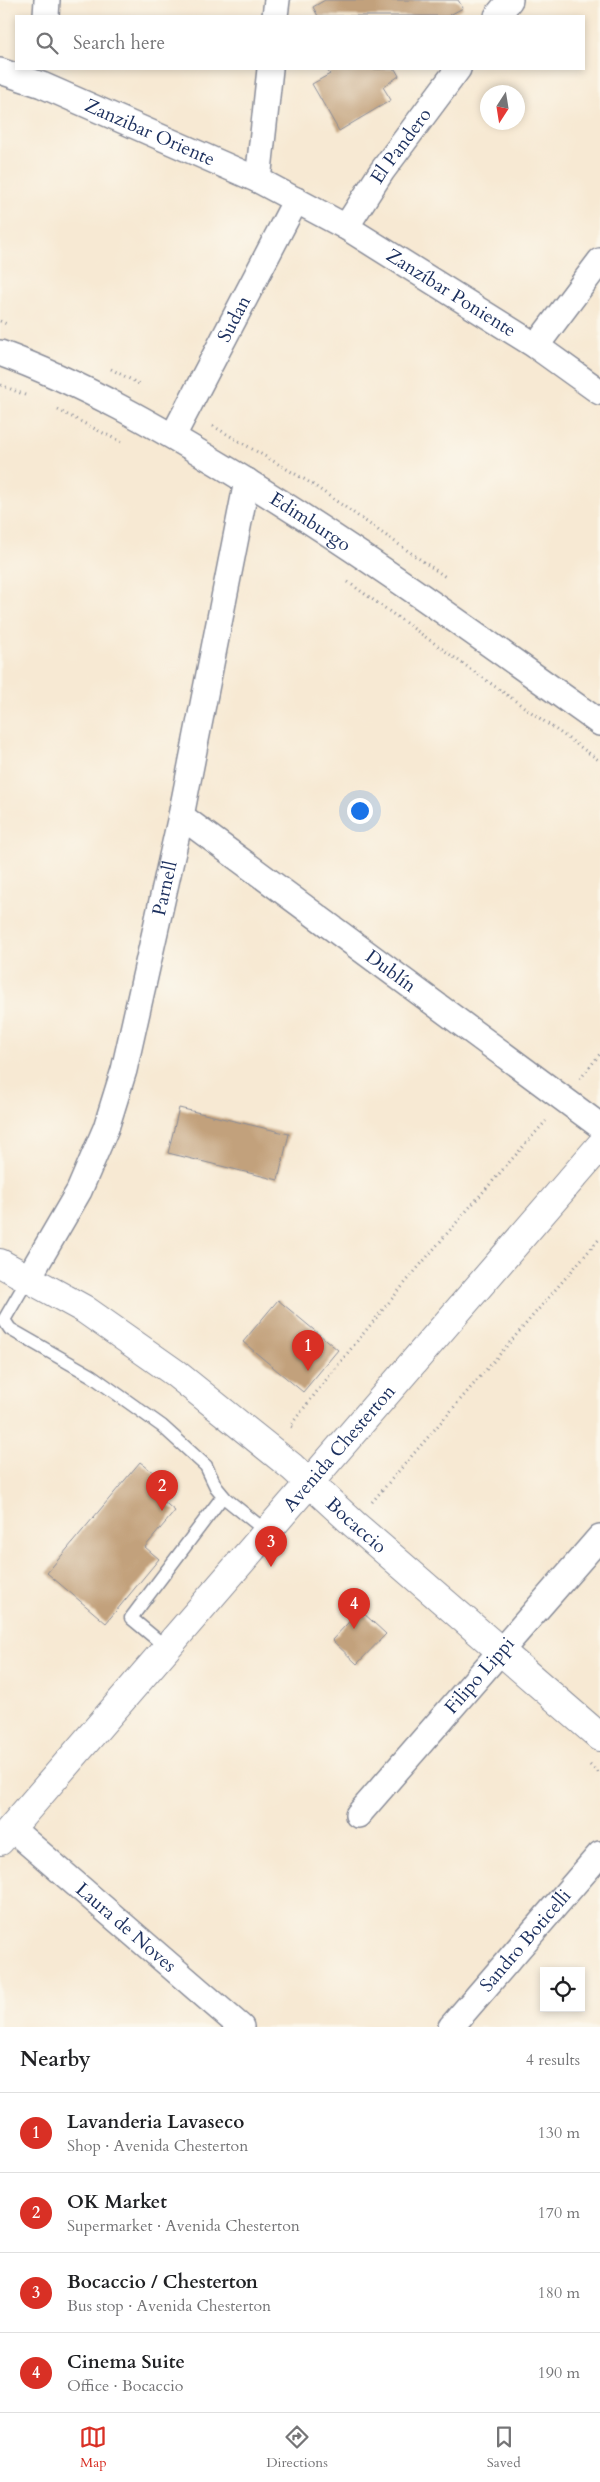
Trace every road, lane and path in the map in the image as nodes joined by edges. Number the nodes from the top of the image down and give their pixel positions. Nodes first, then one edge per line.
1 (47, 0) edge
2 (277, 0) edge
3 (510, 0) edge
4 (46, 15) edge
5 (275, 15) edge
6 (498, 15) edge
7 (270, 70) edge
8 (457, 70) edge
9 (0, 71) edge
10 (42, 77) edge
11 (258, 180) junction
12 (296, 200) junction
13 (346, 226) junction
14 (600, 261) edge
15 (536, 346) junction
16 (0, 353) edge
17 (0, 385) edge
18 (600, 392) edge
19 (34, 398) dead end
20 (51, 406) dead end
21 (173, 436) junction
22 (122, 442) dead end
23 (247, 482) junction
24 (347, 582) dead end
25 (600, 723) edge
26 (600, 761) edge
27 (181, 816) junction
28 (600, 1054) edge
29 (565, 1100) junction
30 (600, 1126) edge
31 (600, 1146) edge
32 (600, 1238) edge
33 (0, 1263) edge
34 (29, 1277) junction
35 (290, 1426) dead end
36 (309, 1483) junction
37 (223, 1496) junction
38 (354, 1524) junction
39 (267, 1532) junction
40 (600, 1537) edge
41 (167, 1648) junction
42 (501, 1652) junction
43 (600, 1738) edge
44 (358, 1815) dead end
45 (5, 1834) edge
46 (600, 1854) edge
47 (240, 2027) edge
48 (451, 2027) edge

1 - 4 street
2 - 5 street
3 - 6 street
7 - 11 street
8 - 13 street, El Pandero
9 - 10 street, Zanzibar Oriente
10 - 11 street, Zanzibar Oriente
11 - 12 street, Zanzibar Oriente
12 - 13 street, Zanzíbar Poniente
12 - 21 street, Sudan
13 - 15 street, Zanzíbar Poniente
14 - 15 street
15 - 18 street, Zanzíbar Poniente
16 - 21 street, Edimburgo
17 - 19 path
20 - 22 path
21 - 23 street, Edimburgo
23 - 25 street, Edimburgo
23 - 27 street, Parnell
24 - 26 path
27 - 29 street, Dublín
27 - 34 street, Parnell
28 - 29 path
29 - 30 street, Dublín
29 - 35 path
31 - 36 main road, Avenida Chesterton
32 - 38 path
33 - 34 main road, Bocaccio
34 - 36 main road, Bocaccio
34 - 37 lane
36 - 38 main road, Bocaccio
36 - 39 main road, Avenida Chesterton
37 - 39 lane
37 - 41 lane
38 - 42 main road, Bocaccio
39 - 41 main road, Avenida Chesterton
40 - 42 street, Filipo Lippi
41 - 45 main road, Avenida Chesterton
42 - 43 main road, Bocaccio
42 - 44 street, Filipo Lippi
45 - 47 street, Laura de Noves
46 - 48 street, Sandro Boticelli

